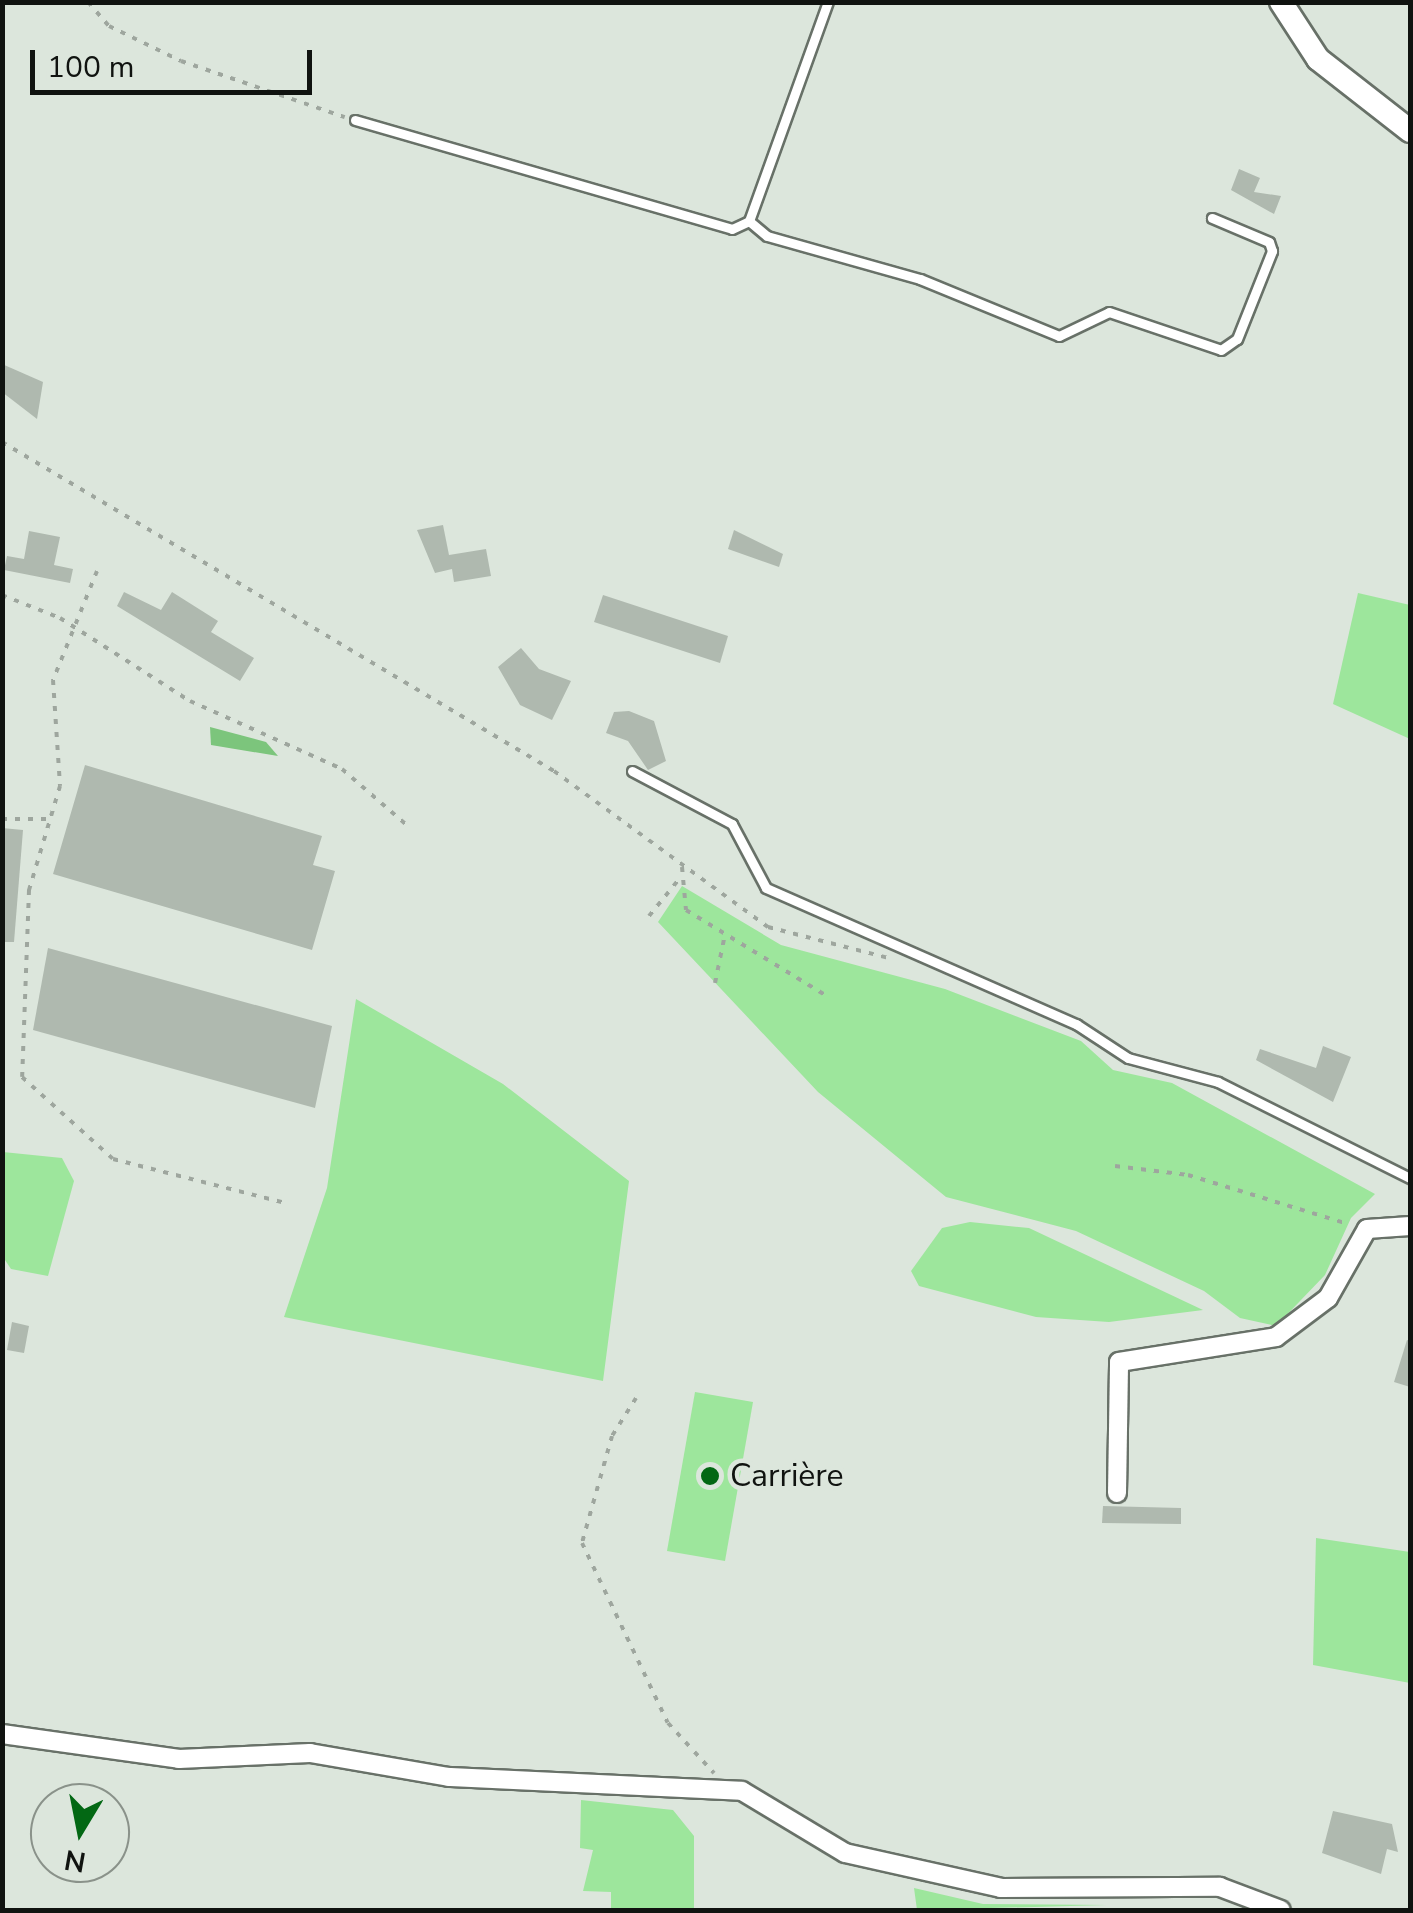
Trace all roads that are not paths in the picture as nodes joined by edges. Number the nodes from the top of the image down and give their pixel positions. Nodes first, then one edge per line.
1 (828, 2) edge
2 (1281, 2) edge
3 (355, 120) road end
4 (1410, 131) edge
5 (1212, 218) dead end
6 (750, 222) junction
7 (632, 771) dead end
8 (1410, 1178) edge
9 (1410, 1226) edge
10 (1117, 1494) dead end
11 (2, 1734) edge
12 (1281, 1910) edge

1 - 6 lane
2 - 4 main road
3 - 6 lane
5 - 6 lane
7 - 8 lane
9 - 10 street
11 - 12 street

